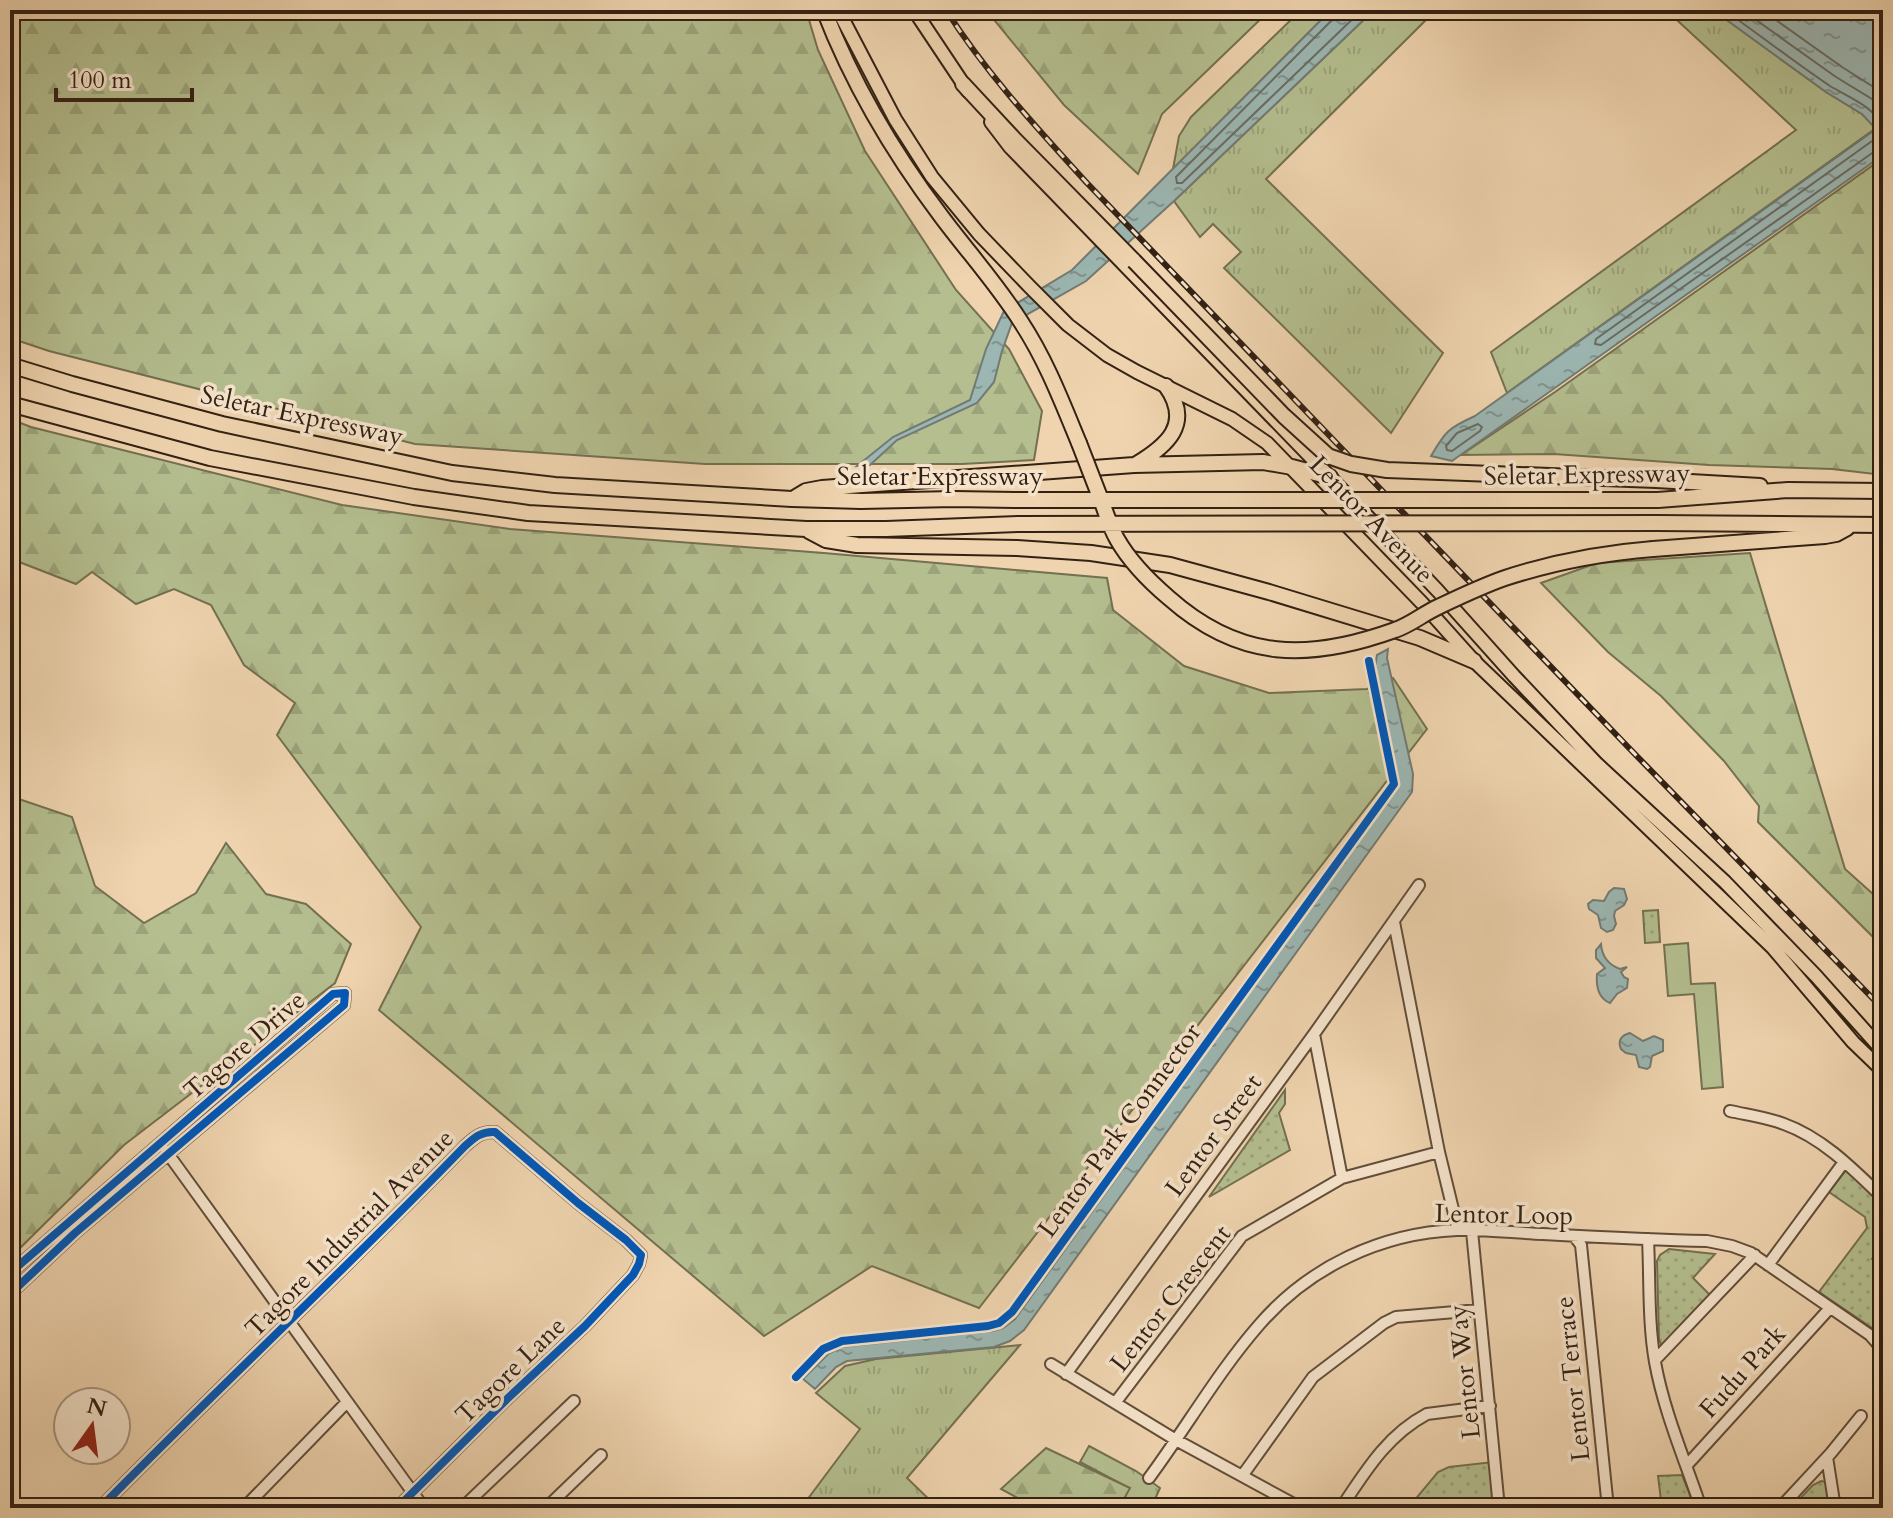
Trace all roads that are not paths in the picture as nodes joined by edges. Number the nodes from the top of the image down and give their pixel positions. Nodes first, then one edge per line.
1 (824, 10) edge
2 (838, 10) edge
3 (914, 10) edge
4 (963, 84) joint
5 (1096, 229) junction
6 (10, 365) edge
7 (1166, 386) junction
8 (10, 404) edge
9 (1134, 465) junction
10 (1292, 467) junction
11 (1330, 477) junction
12 (1788, 490) junction
13 (1883, 491) edge
14 (792, 499) junction
15 (1853, 525) junction
16 (1883, 525) edge
17 (806, 529) junction
18 (1438, 591) junction
19 (1422, 603) junction
20 (1474, 661) junction
21 (1419, 885) dead end
22 (1394, 922) junction
23 (1314, 1034) junction
24 (1883, 1051) edge
25 (1883, 1071) edge
26 (1730, 1111) dead end
27 (159, 1143) junction
28 (1439, 1152) junction
29 (168, 1153) junction
30 (1844, 1162) junction
31 (1342, 1178) junction
32 (1883, 1198) edge
33 (1458, 1230) junction
34 (1472, 1231) junction
35 (1580, 1239) junction
36 (1648, 1239) junction
37 (641, 1255) joint
38 (1755, 1255) junction
39 (1768, 1265) junction
40 (10, 1273) edge
41 (10, 1294) edge
42 (1830, 1308) junction
43 (1479, 1310) junction
44 (290, 1321) junction
45 (1883, 1350) edge
46 (1655, 1360) junction
47 (1051, 1364) dead end
48 (1066, 1374) junction
49 (574, 1401) dead end
50 (347, 1402) junction
51 (1115, 1403) junction
52 (1490, 1406) junction
53 (1861, 1416) dead end
54 (1176, 1440) junction
55 (601, 1455) dead end
56 (1827, 1457) junction
57 (1687, 1465) junction
58 (1242, 1476) junction
59 (1149, 1478) dead end
60 (414, 1492) junction
61 (100, 1508) edge
62 (244, 1508) edge
63 (397, 1508) edge
64 (424, 1508) edge
65 (462, 1508) edge
66 (546, 1508) edge
67 (1301, 1508) edge
68 (1341, 1508) edge
69 (1499, 1508) edge
70 (1608, 1508) edge
71 (1701, 1508) edge
72 (1780, 1508) edge
73 (1835, 1508) edge

1 - 15 highway, bridge
2 - 7 main road, Lentor Avenue
3 - 4 main road
4 - 5 highway
5 - 11 main road, Lentor Avenue
5 - 12 highway, bridge
6 - 14 highway, Seletar Expressway
7 - 9 highway
7 - 10 main road, Lentor Avenue
8 - 17 highway, Seletar Expressway
9 - 10 highway
9 - 14 highway
10 - 11 highway
10 - 19 main road, Lentor Avenue
11 - 18 main road, Lentor Avenue
12 - 13 highway, Seletar Expressway
12 - 14 highway, Seletar Expressway, bridge
15 - 16 highway, Seletar Expressway
15 - 17 highway, Seletar Expressway, bridge
17 - 20 highway
18 - 19 main road
18 - 24 main road, Lentor Avenue
19 - 20 main road, Lentor Avenue
20 - 25 main road, Lentor Avenue
21 - 22 street, Lentor Street
22 - 23 street, Lentor Street
22 - 28 street
23 - 31 street
23 - 48 street, Lentor Street
26 - 30 street
27 - 29 street
27 - 29 street, Tagore Drive
27 - 40 street, Tagore Drive
28 - 31 street, Lentor Crescent
28 - 33 street
29 - 41 street, Tagore Drive
29 - 44 street
30 - 32 street
30 - 39 street
31 - 51 street, Lentor Crescent
33 - 34 street, Lentor Loop
33 - 54 street, Lentor Loop
34 - 35 street, Lentor Loop
34 - 43 street, Lentor Way
35 - 36 street, Lentor Loop
35 - 70 street, Lentor Terrace
36 - 38 street, Lentor Loop
36 - 46 street
37 - 44 street, Tagore Industrial Avenue
37 - 60 street, Tagore Lane
38 - 39 street, Lentor Loop
38 - 46 street
39 - 42 street, Lentor Loop
42 - 45 street, Lentor Loop
42 - 57 street, Fudu Park
43 - 52 street, Lentor Way
43 - 58 street
44 - 50 street
44 - 61 street, Tagore Industrial Avenue
46 - 57 street
47 - 48 street
48 - 51 street
49 - 65 street
50 - 60 street
50 - 62 street
51 - 54 street
52 - 68 street
52 - 69 street, Lentor Way
53 - 56 street
54 - 58 street
54 - 59 street, Lentor Loop
55 - 66 street
56 - 72 street
56 - 73 street
57 - 71 street
58 - 67 street
60 - 63 street, Tagore Lane
60 - 64 street

